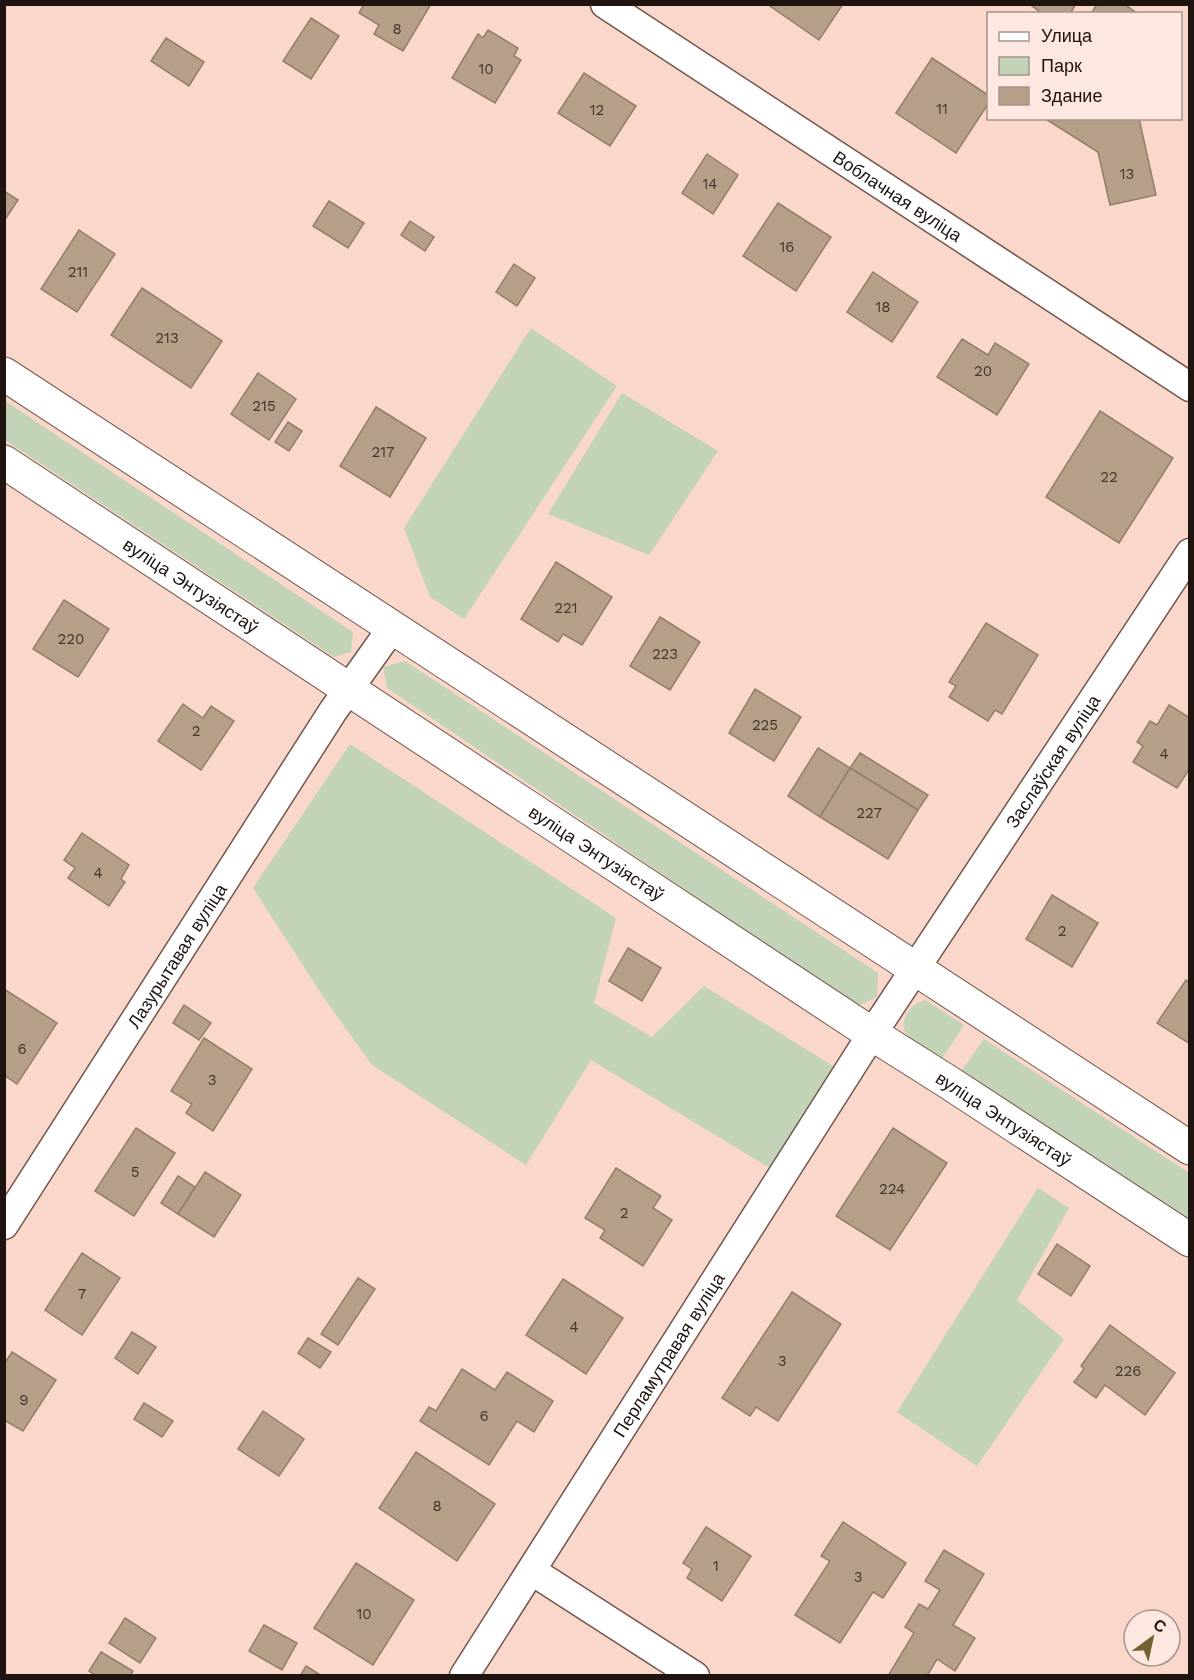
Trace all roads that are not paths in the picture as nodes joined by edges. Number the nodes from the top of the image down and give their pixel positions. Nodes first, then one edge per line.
1 (605, 4) edge
2 (4, 374) edge
3 (1190, 387) edge
4 (4, 462) edge
5 (1190, 552) edge
6 (392, 628) junction
7 (350, 689) junction
8 (915, 970) junction
9 (872, 1034) junction
10 (1190, 1148) edge
11 (6, 1220) edge
12 (1190, 1240) edge
13 (532, 1571) junction
14 (464, 1676) edge
15 (695, 1676) edge

1 - 3 street, Воблачная вуліца
2 - 6 street
4 - 7 street, вуліца Энтузіястаў
5 - 8 street, Заслаўская вуліца
6 - 7 street, Лазурытавая вуліца
6 - 8 street
7 - 9 street, вуліца Энтузіястаў
7 - 11 street, Лазурытавая вуліца
8 - 9 street, Заслаўская вуліца
8 - 10 street
9 - 12 street, вуліца Энтузіястаў
9 - 13 street, Перламутравая вуліца
13 - 14 street, Перламутравая вуліца
13 - 15 street

